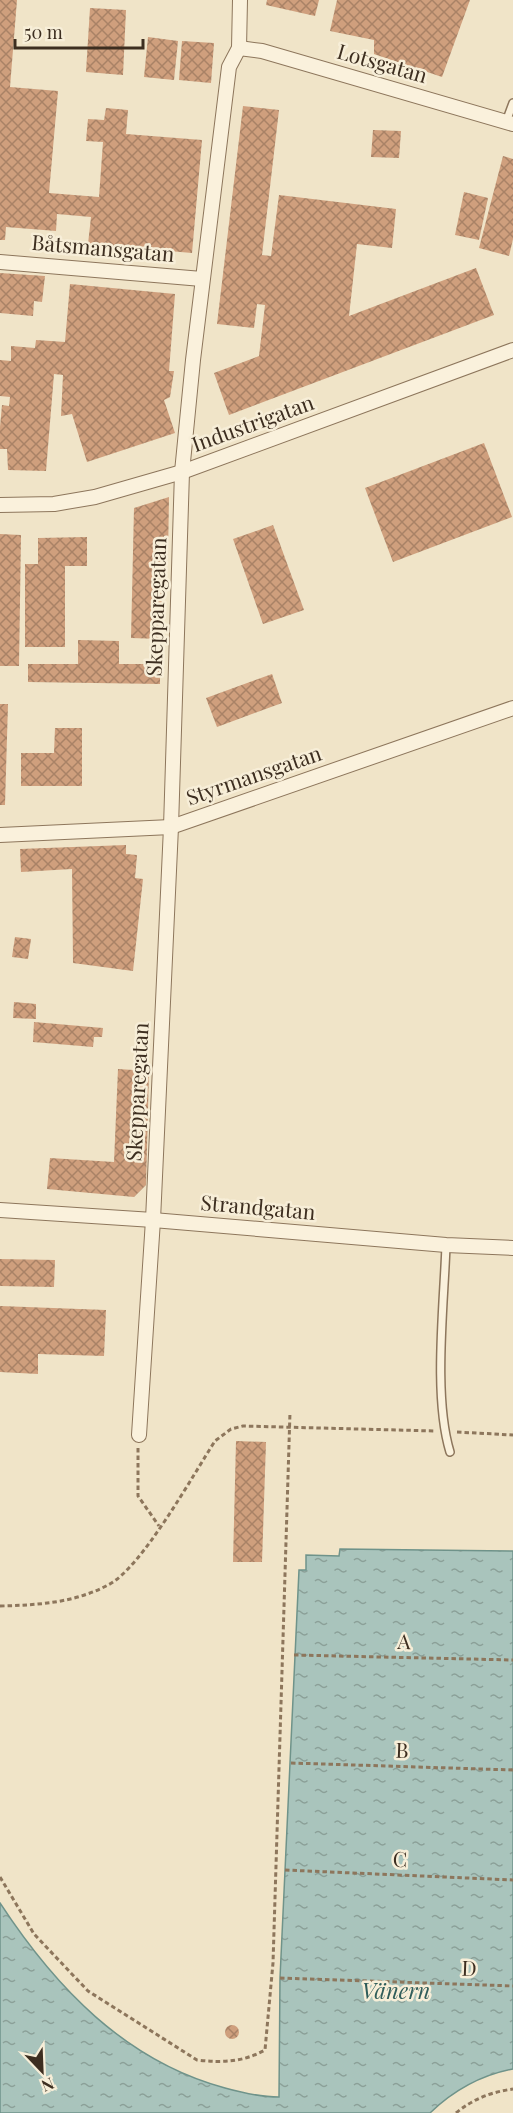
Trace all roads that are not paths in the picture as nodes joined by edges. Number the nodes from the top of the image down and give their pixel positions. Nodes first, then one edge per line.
1 (240, 0) edge
2 (239, 48) junction
3 (513, 104) edge
4 (509, 123) edge
5 (0, 262) edge
6 (202, 279) junction
7 (513, 350) edge
8 (182, 472) junction
9 (0, 505) edge
10 (513, 708) edge
11 (171, 827) junction
12 (0, 835) edge
13 (0, 1210) edge
14 (153, 1220) junction
15 (446, 1245) junction
16 (513, 1248) edge
17 (139, 1435) road end
18 (450, 1452) dead end

1 - 2 street, Skepparegatan
2 - 4 street, Lotsgatan
2 - 6 street, Skepparegatan
3 - 4 lane
5 - 6 street, Båtsmansgatan
6 - 8 street, Skepparegatan
7 - 8 street, Industrigatan
8 - 9 street, Industrigatan
8 - 11 street, Skepparegatan
10 - 11 street, Styrmansgatan
11 - 12 street, Styrmansgatan
11 - 14 street, Skepparegatan
13 - 14 street, Strandgatan
14 - 15 street, Strandgatan
14 - 17 street, Skepparegatan
15 - 16 street, Strandgatan
15 - 18 lane

